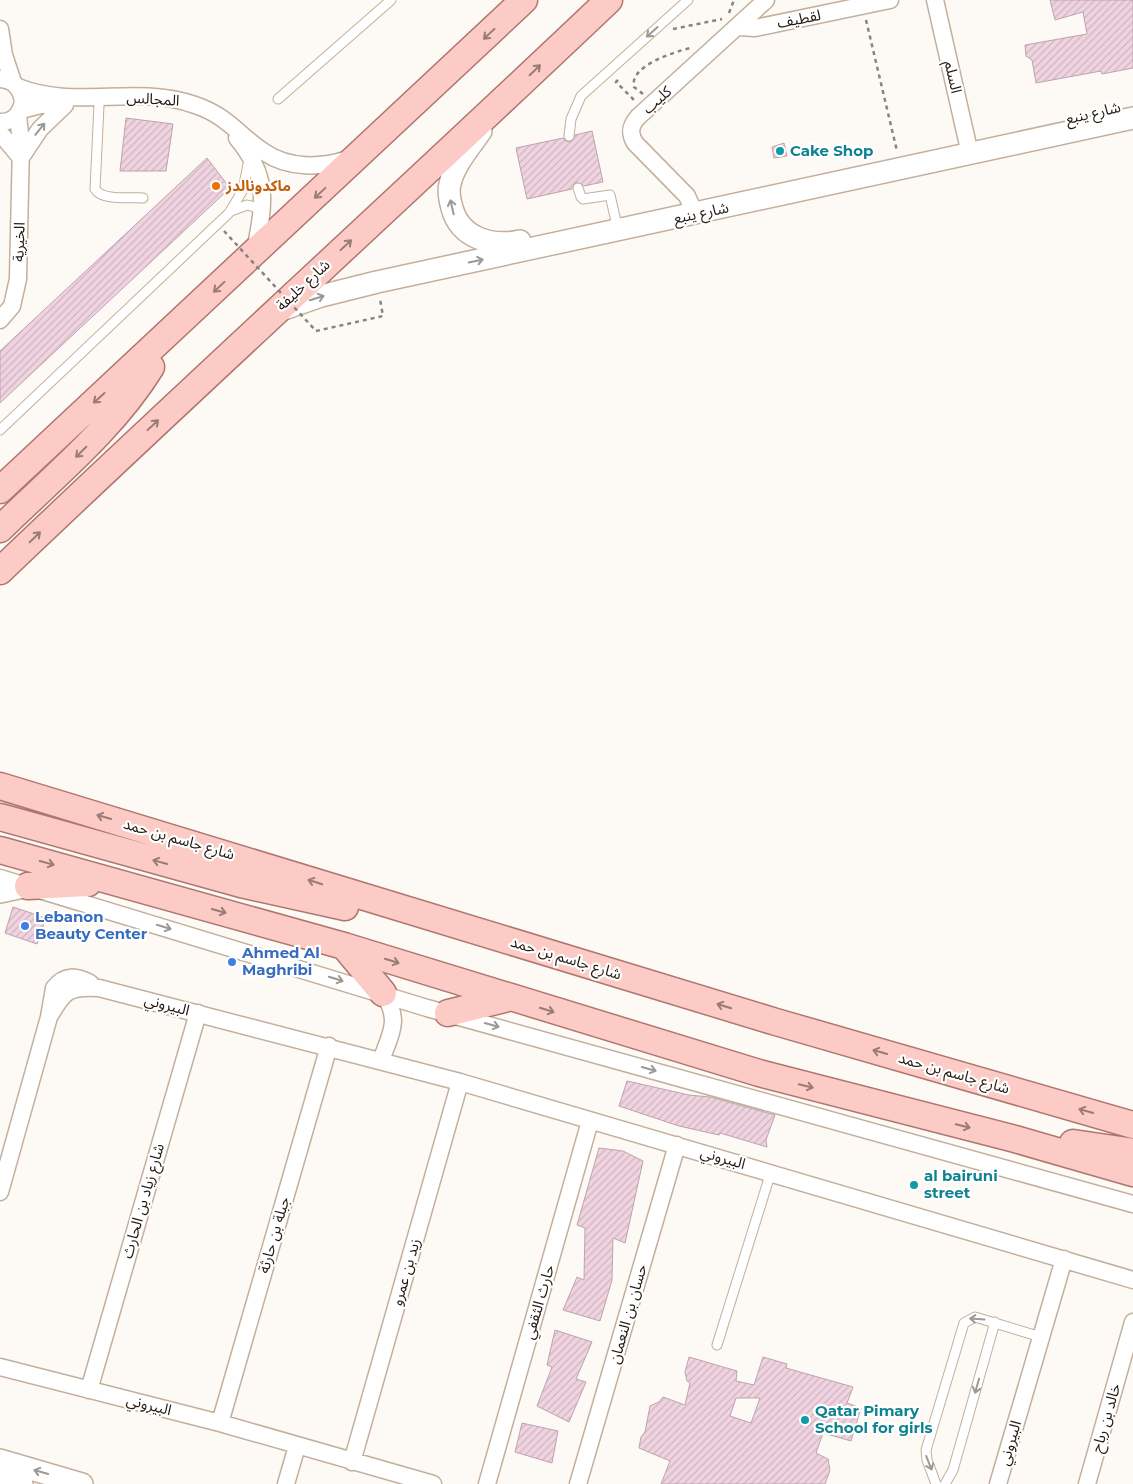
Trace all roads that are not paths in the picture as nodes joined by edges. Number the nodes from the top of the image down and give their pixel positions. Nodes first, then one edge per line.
1 (391, 0) edge
2 (524, 0) edge
3 (609, 0) edge
4 (688, 0) edge
5 (766, 0) edge
6 (890, 0) edge
7 (935, 0) edge
8 (736, 20) junction
9 (0, 38) edge
10 (10, 83) edge
11 (278, 99) dead end
12 (500, 104) junction
13 (1133, 104) edge
14 (65, 105) junction
15 (99, 105) junction
16 (19, 112) junction
17 (1133, 118) edge
18 (0, 122) edge
19 (0, 134) edge
20 (569, 136) dead end
21 (969, 148) junction
22 (250, 155) junction
23 (360, 156) junction
24 (21, 158) junction
25 (578, 188) dead end
26 (770, 192) junction
27 (143, 198) dead end
28 (263, 209) junction
29 (693, 209) junction
30 (228, 212) junction
31 (617, 226) junction
32 (560, 238) junction
33 (254, 254) junction
34 (271, 314) junction
35 (0, 320) edge
36 (174, 329) junction
37 (0, 430) edge
38 (0, 490) edge
39 (0, 529) edge
40 (0, 571) edge
41 (0, 782) edge
42 (0, 786) edge
43 (24, 794) junction
44 (0, 817) edge
45 (0, 850) edge
46 (0, 878) edge
47 (28, 886) junction
48 (138, 888) junction
49 (0, 892) edge
50 (495, 937) junction
51 (344, 946) junction
52 (384, 993) junction
53 (508, 998) junction
54 (438, 1010) junction
55 (198, 1013) junction
56 (393, 1028) junction
57 (329, 1046) junction
58 (381, 1060) junction
59 (460, 1082) junction
60 (590, 1121) junction
61 (1133, 1125) edge
62 (1015, 1139) junction
63 (677, 1145) junction
64 (1133, 1152) edge
65 (771, 1172) junction
66 (1133, 1173) edge
67 (0, 1192) edge
68 (1133, 1204) edge
69 (1064, 1259) junction
70 (1133, 1280) edge
71 (996, 1322) junction
72 (1133, 1322) edge
73 (1041, 1337) junction
74 (718, 1344) dead end
75 (0, 1367) edge
76 (89, 1390) junction
77 (220, 1423) junction
78 (297, 1446) junction
79 (0, 1460) edge
80 (352, 1462) junction
81 (0, 1478) edge
82 (22, 1484) edge
83 (82, 1484) edge
84 (286, 1484) edge
85 (433, 1484) edge
86 (487, 1484) edge
87 (578, 1484) edge
88 (936, 1484) edge
89 (945, 1484) edge
90 (998, 1484) edge
91 (1087, 1484) edge

1 - 11 lane
2 -> 23 main road
12 -> 3 main road, شارع خليفة
4 -> 20 lane
5 - 8 street, كليب
6 - 8 street, لقطيف
7 - 21 street, السلم
8 - 29 street, كليب
9 - 10 street
10 - 16 street, الخيرية
10 - 23 street, المجالس
32 -> 12 street, شارع ينبع
34 -> 12 main road, شارع خليفة
13 - 21 street, شارع ينبع
14 - 15 street, المجالس
14 - 16 street, المجالس
24 -> 14 street
15 - 22 street, المجالس
15 - 27 lane
16 - 18 street, المجالس
16 - 24 street, الخيرية
17 - 21 street, شارع ينبع
19 - 24 street
21 - 26 street, شارع ينبع
21 - 26 street, شارع ينبع
22 - 28 street, المجالس
22 - 30 lane
23 -> 33 main road
24 - 35 street, الخيرية
25 - 31 lane
26 - 29 street, شارع ينبع
28 - 30 lane
28 - 33 street, المجالس
29 - 31 street, شارع ينبع
30 - 37 lane
31 - 32 street, شارع ينبع
34 -> 32 street, شارع ينبع
33 -> 36 main road
40 -> 34 main road, شارع خليفة
36 -> 38 main road
36 -> 39 main road
41 - 43 main road
42 - 43 main road, شارع جاسم بن حمد
50 -> 43 main road, شارع جاسم بن حمد
50 -> 44 main road
45 -> 48 main road
46 - 47 street
47 - 48 main road
47 - 49 street
47 -> 52 street
48 -> 51 main road
61 -> 50 main road, شارع جاسم بن حمد
51 - 52 main road
51 -> 53 main road
52 - 54 street
52 - 56 street
53 - 54 main road
53 -> 62 main road
54 - 56 street
54 -> 68 street
55 - 57 street, البيروني
55 - 67 street, البيروني
55 - 76 street, شارع زياد بن الحارث
56 - 58 street
57 - 58 street, البيروني
57 - 77 street, جبلة بن حارثة
58 - 59 street, البيروني
59 - 60 street, البيروني
59 - 80 street, زيد بن عمرو
60 - 63 street, البيروني
60 - 86 street, حارث الثقفي
62 - 64 main road
62 - 66 main road
63 - 65 street, البيروني
63 - 87 street, حسان بن النعمان
65 - 69 street, البيروني
65 - 74 lane
69 - 70 street, البيروني
69 - 73 street, البيروني
71 - 73 lane
71 -> 88 lane
71 -> 89 lane
72 - 91 street, خالد بن رباح
73 - 90 street, البيروني
75 - 76 street, البيروني
76 - 77 street, البيروني
77 - 78 street, البيروني
78 - 80 street, البيروني
78 - 84 street
83 -> 79 street
80 - 85 street, البيروني
81 - 82 street

